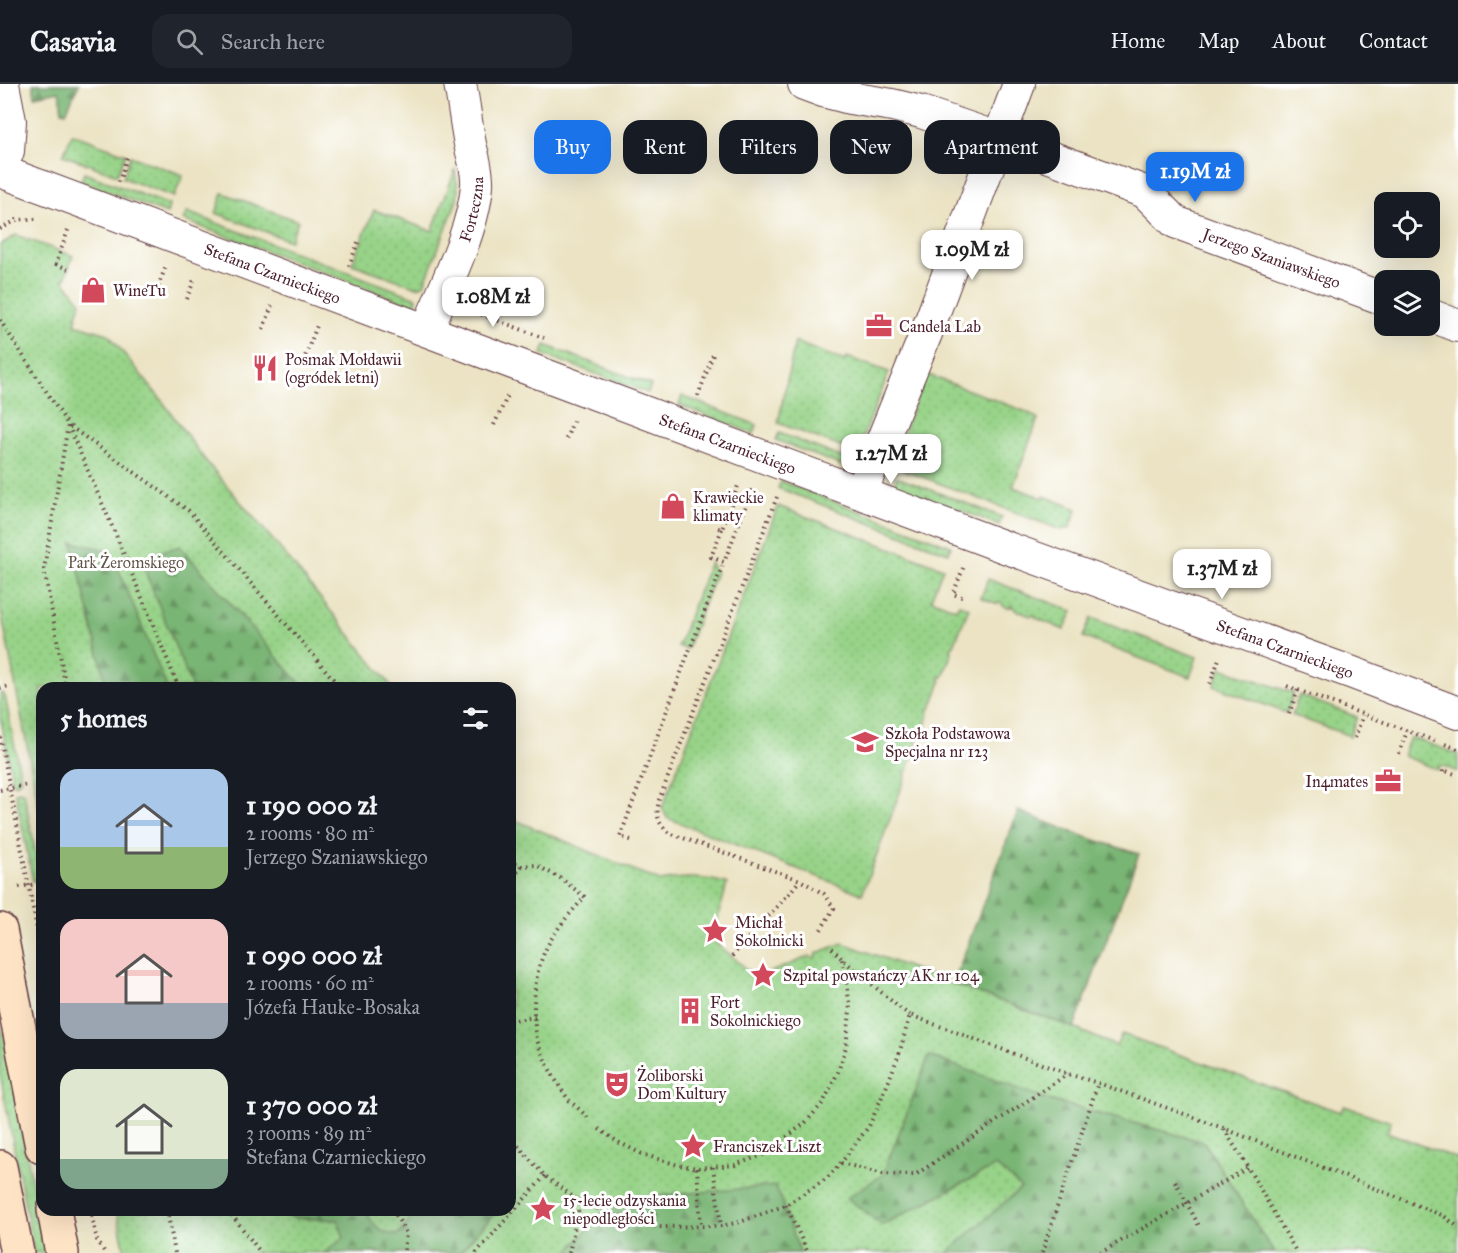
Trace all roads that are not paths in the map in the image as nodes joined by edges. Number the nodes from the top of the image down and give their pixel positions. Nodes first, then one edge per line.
1 (3, 84) edge
2 (460, 84) edge
3 (804, 84) edge
4 (1019, 84) edge
5 (947, 120) edge
6 (1005, 120) edge
7 (1060, 161) edge
8 (0, 171) edge
9 (985, 174) edge
10 (1374, 295) edge
11 (1440, 319) edge
12 (1458, 326) edge
13 (427, 330) junction
14 (861, 493) junction
15 (1458, 713) edge
16 (0, 930) edge
17 (36, 1117) edge
18 (0, 1167) edge
19 (55, 1216) edge
20 (17, 1253) edge
21 (62, 1253) edge

1 - 8 street
2 - 13 street, Forteczna
3 - 5 street, Jerzego Szaniawskiego
4 - 6 street
7 - 10 street, Jerzego Szaniawskiego
8 - 13 street, Stefana Czarnieckiego
9 - 14 street
11 - 12 street
13 - 14 street, Stefana Czarnieckiego
14 - 15 street, Stefana Czarnieckiego
16 - 17 main road
18 - 20 main road
19 - 21 main road

